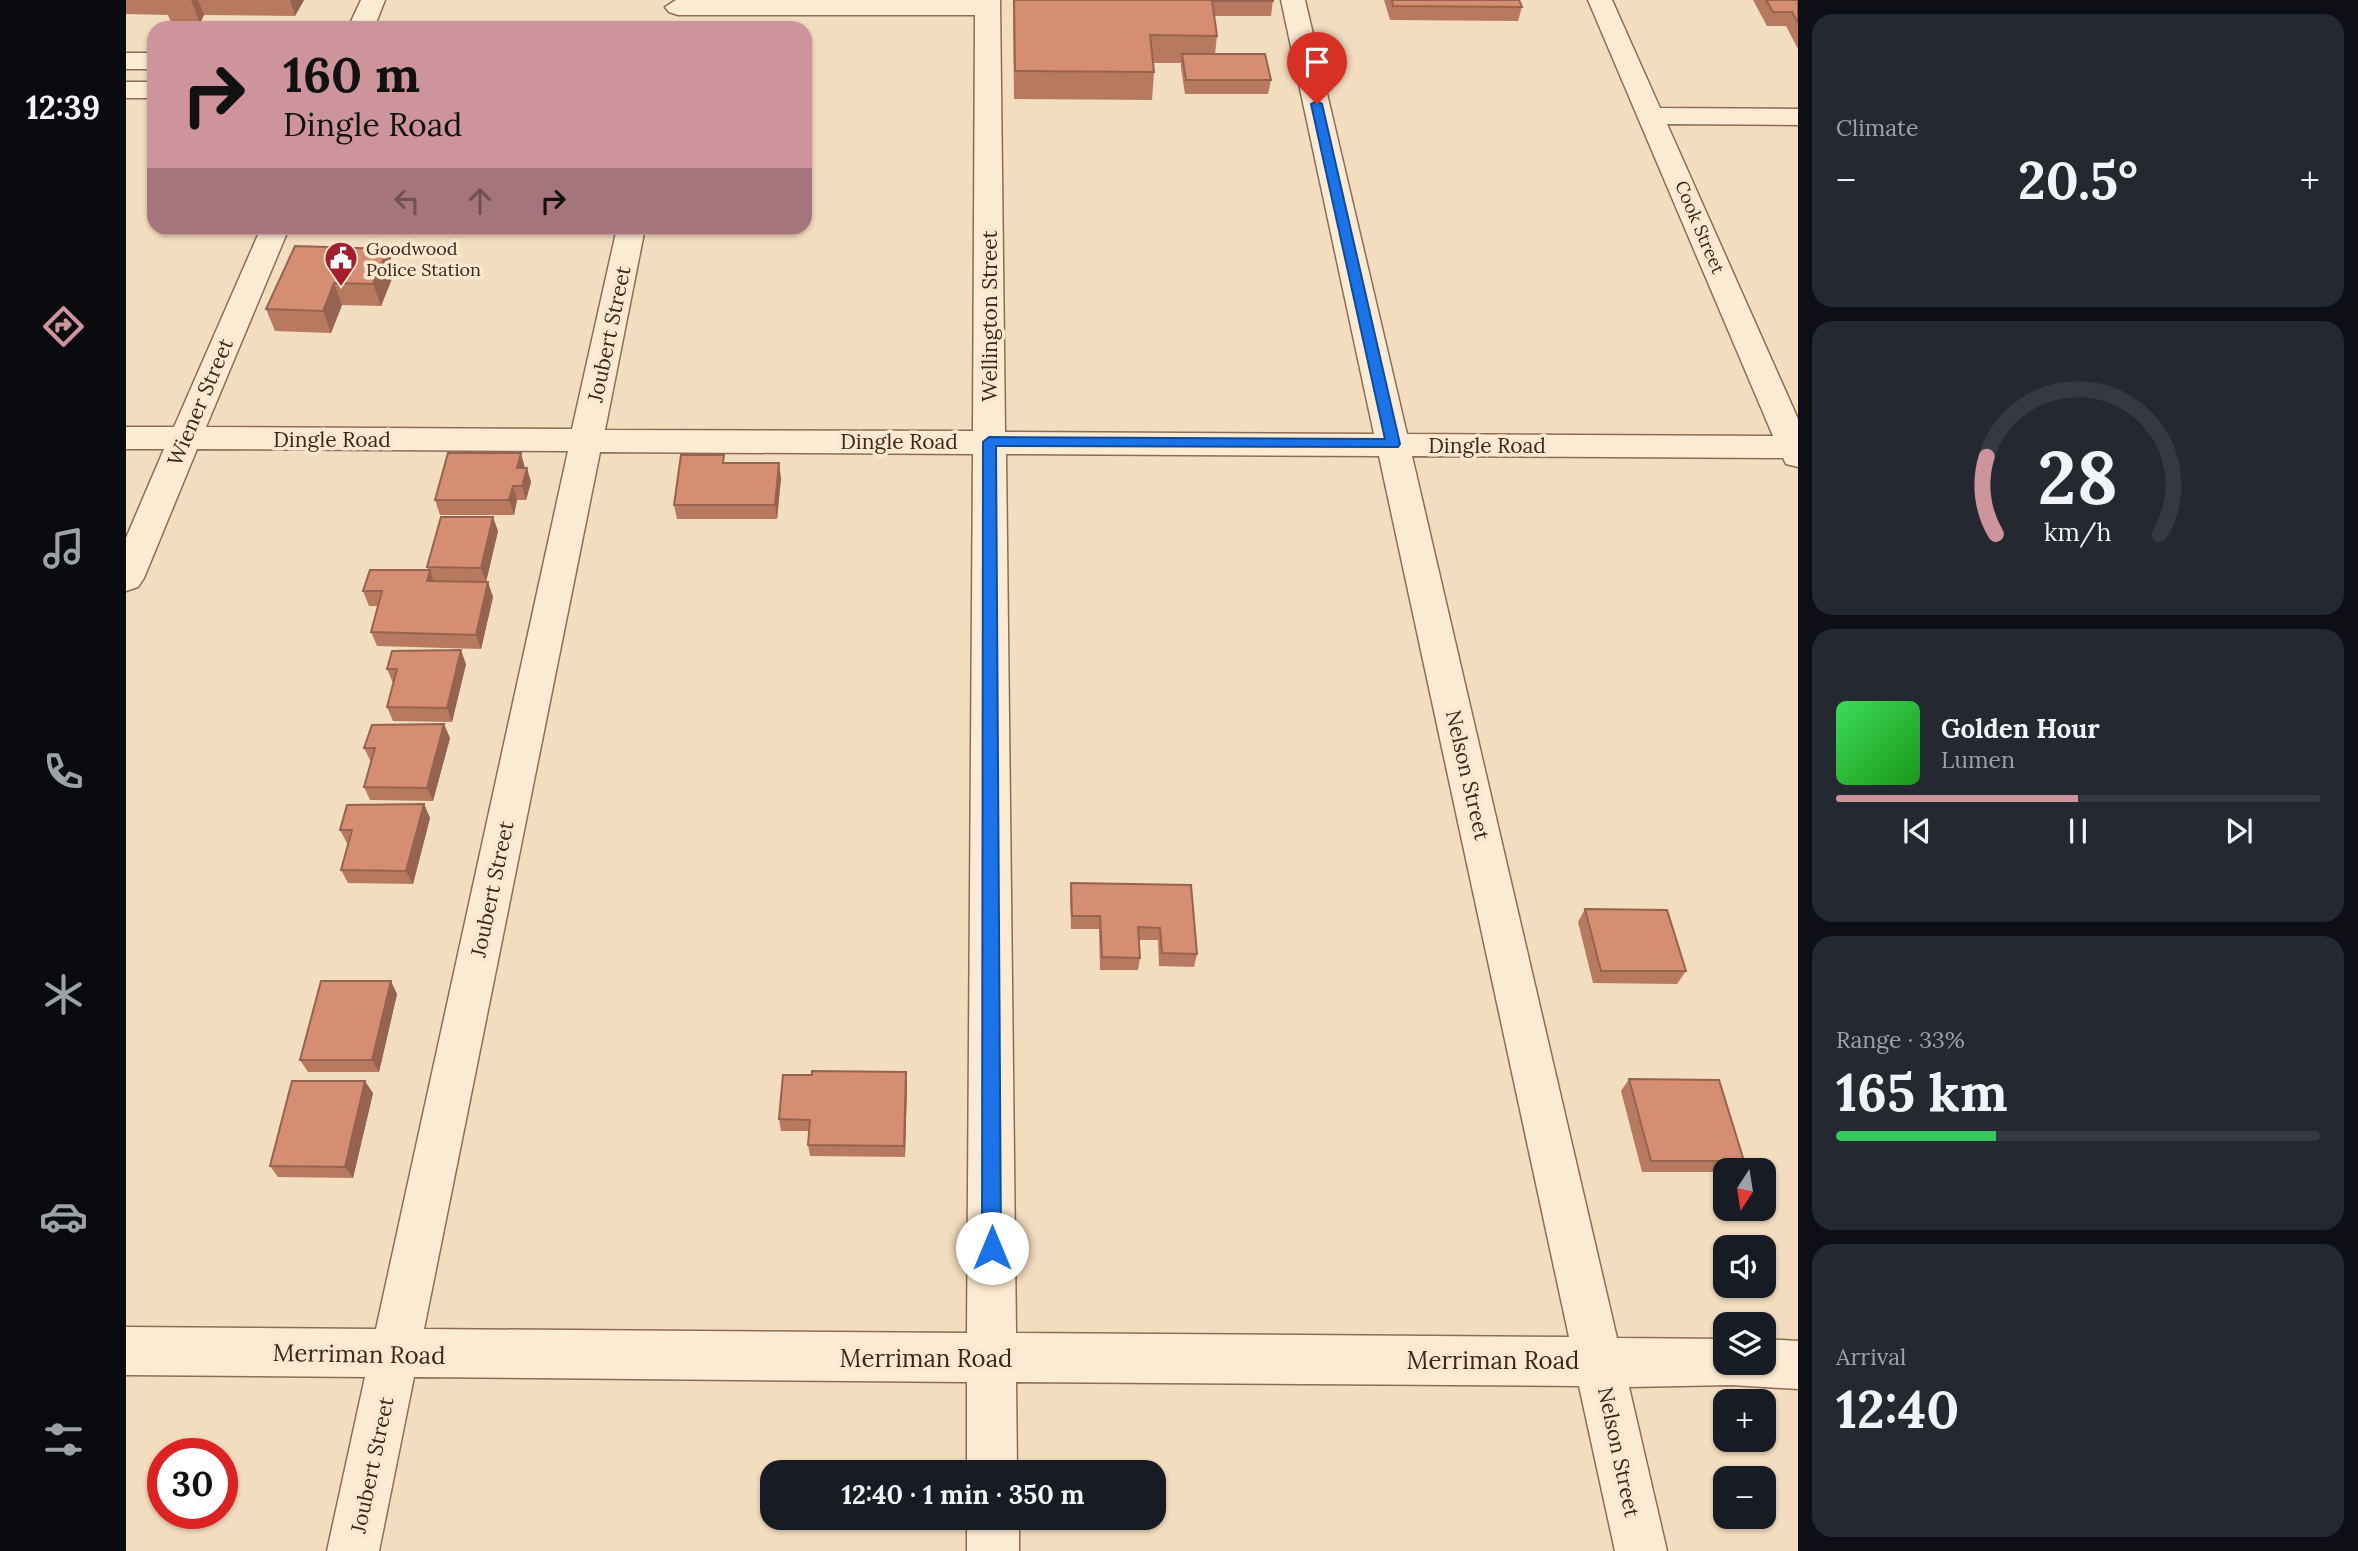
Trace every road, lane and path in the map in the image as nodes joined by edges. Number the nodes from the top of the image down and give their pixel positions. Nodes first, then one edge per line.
1 (373, 0) edge
2 (1293, 0) edge
3 (1600, 0) edge
4 (988, 4) edge
5 (677, 11) edge
6 (365, 21) edge
7 (126, 61) edge
8 (147, 61) edge
9 (126, 90) edge
10 (147, 90) edge
11 (1653, 116) junction
12 (1798, 117) edge
13 (272, 235) edge
14 (630, 235) edge
15 (126, 438) edge
16 (185, 438) junction
17 (587, 440) junction
18 (989, 442) junction
19 (1393, 444) junction
20 (1797, 450) edge
21 (126, 578) edge
22 (126, 1351) edge
23 (395, 1354) junction
24 (992, 1359) junction
25 (1599, 1360) junction
26 (1713, 1363) edge
27 (1776, 1364) edge
28 (1798, 1365) edge
29 (992, 1460) edge
30 (993, 1530) edge
31 (353, 1551) edge
32 (993, 1551) edge
33 (1640, 1551) edge

1 - 6 street
2 - 19 street, Nelson Street
3 - 11 street, Cook Street
4 - 5 street
4 - 18 street, Wellington Street
7 - 8 street
9 - 10 street
11 - 12 street
11 - 20 street, Cook Street
13 - 16 street, Wiener Street
14 - 17 street, Joubert Street
15 - 16 street, Dingle Road
16 - 17 street, Dingle Road
16 - 21 street, Wiener Street
17 - 18 street, Dingle Road
17 - 23 street, Joubert Street
18 - 19 street, Dingle Road
18 - 24 street, Wellington Street
19 - 20 street, Dingle Road
19 - 25 street, Nelson Street
22 - 23 street, Merriman Road
23 - 24 street, Merriman Road
23 - 31 street, Joubert Street
24 - 25 street, Merriman Road
24 - 29 street, Wellington Street
25 - 26 street, Merriman Road
25 - 33 street, Nelson Street
27 - 28 street
30 - 32 street

